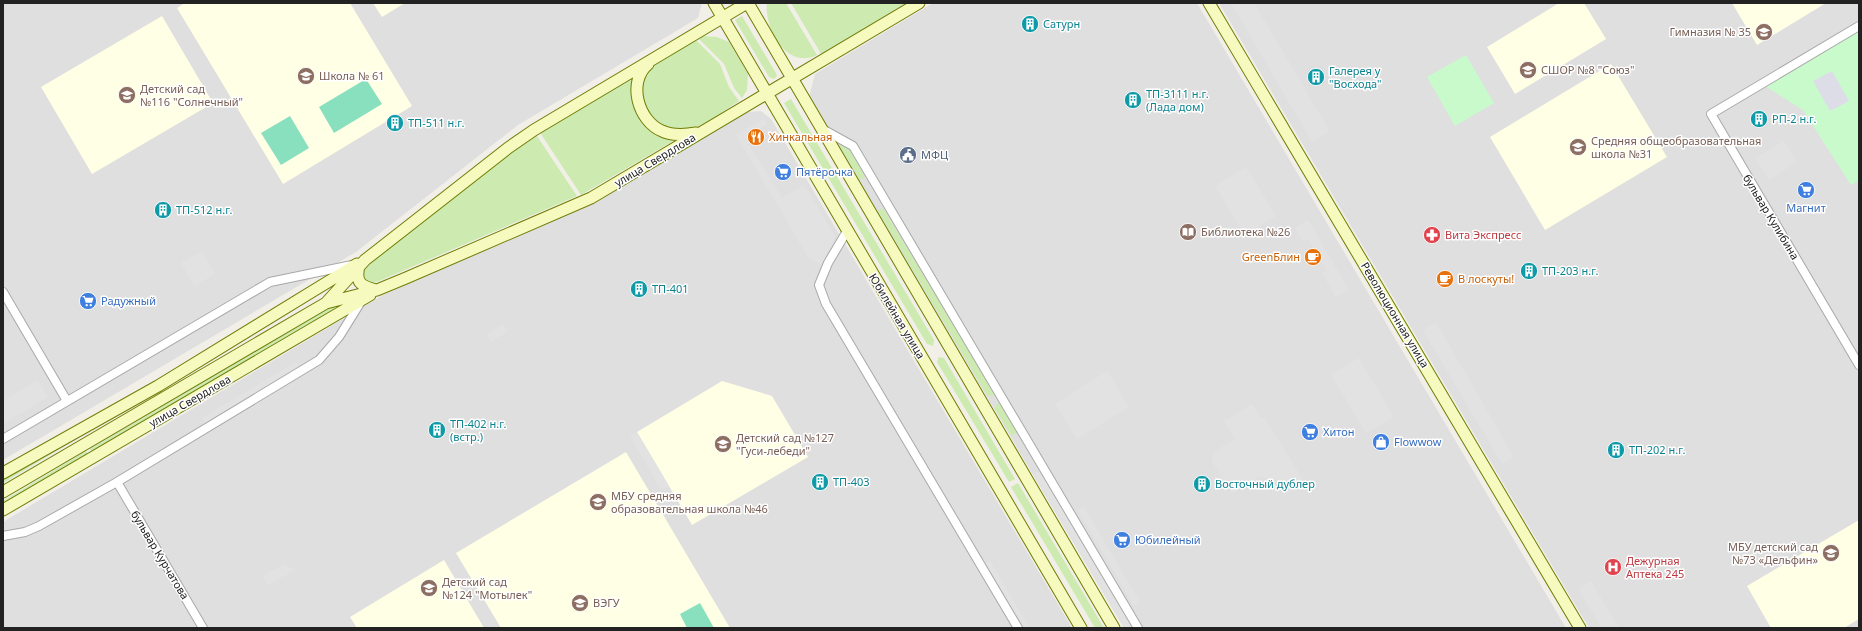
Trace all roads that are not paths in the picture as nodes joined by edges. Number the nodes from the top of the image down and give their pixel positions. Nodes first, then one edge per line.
1 (714, 3) edge
2 (747, 3) edge
3 (919, 3) edge
4 (1209, 3) edge
5 (723, 18) junction
6 (1859, 26) edge
7 (652, 59) junction
8 (793, 79) junction
9 (767, 94) junction
10 (824, 130) junction
11 (703, 132) junction
12 (847, 231) junction
13 (360, 263) junction
14 (377, 290) junction
15 (3, 292) edge
16 (363, 299) junction
17 (326, 303) junction
18 (1859, 364) edge
19 (67, 401) junction
20 (3, 439) edge
21 (3, 473) edge
22 (117, 482) junction
23 (3, 492) edge
24 (3, 510) edge
25 (3, 536) edge
26 (203, 628) edge
27 (1018, 628) edge
28 (1081, 628) edge
29 (1114, 628) edge
30 (1138, 628) edge
31 (1580, 628) edge

1 - 5 main road, Юбилейная улица
2 - 5 main road, улица Свердлова
2 - 8 main road
3 - 8 main road, улица Свердлова
4 - 31 main road, Революционная улица
5 - 7 main road, улица Свердлова
5 - 9 main road, Юбилейная улица
6 - 18 street, бульвар Кулибина
7 - 11 main road
7 - 13 main road, улица Свердлова
8 - 9 main road, улица Свердлова
8 - 10 main road
9 - 11 main road, улица Свердлова
9 - 12 main road, Юбилейная улица
10 - 29 main road
10 - 30 street
11 - 14 main road, улица Свердлова
12 - 27 street
12 - 28 main road, Юбилейная улица
13 - 14 main road
13 - 17 main road, улица Свердлова
13 - 19 street
13 - 21 main road, улица Свердлова
14 - 16 main road, улица Свердлова
14 - 17 main road, улица Свердлова
15 - 19 street
16 - 22 street
16 - 24 main road, улица Свердлова
17 - 23 main road, улица Свердлова
19 - 20 street
22 - 25 street
22 - 26 street, бульвар Курчатова

